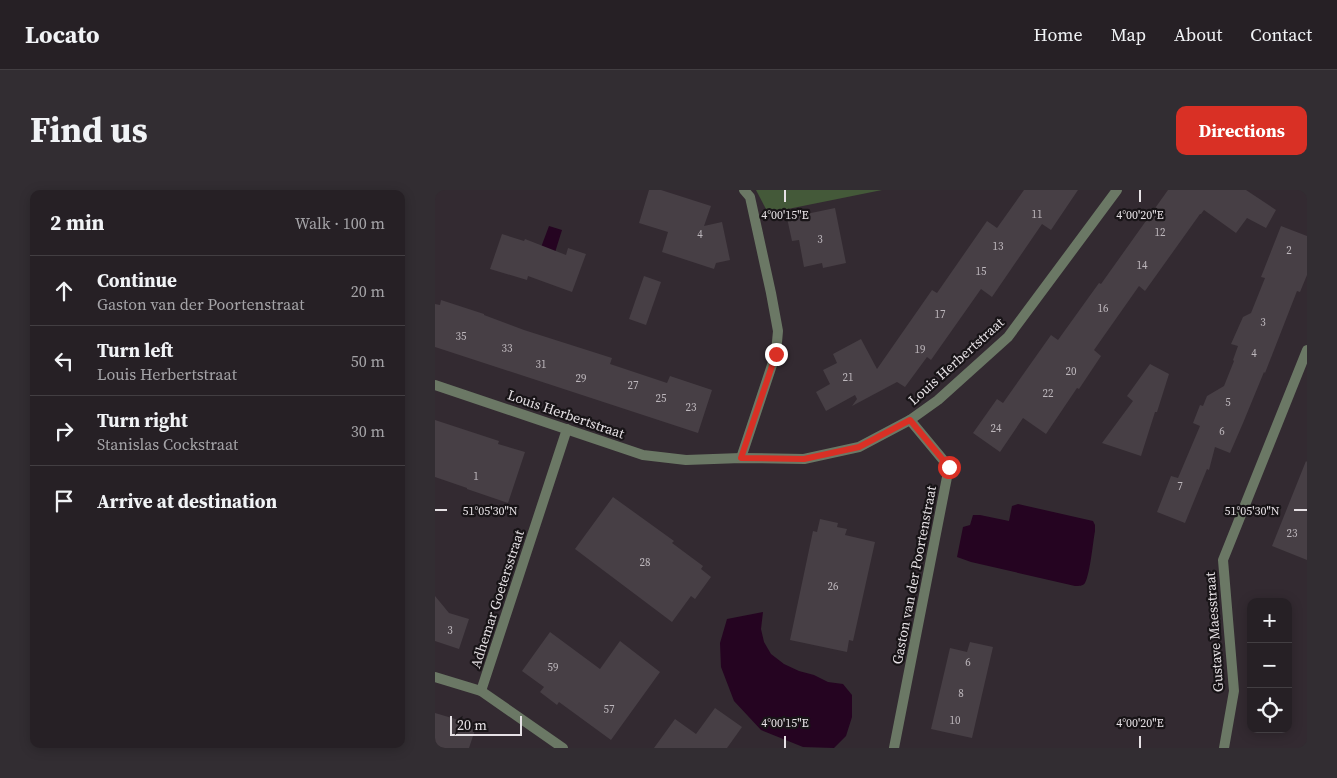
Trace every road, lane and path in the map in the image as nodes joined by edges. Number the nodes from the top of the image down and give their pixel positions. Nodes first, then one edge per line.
1 (744, 190) edge
2 (1117, 190) edge
3 (1307, 350) edge
4 (435, 385) edge
5 (910, 420) junction
6 (567, 429) junction
7 (741, 458) junction
8 (435, 677) edge
9 (481, 691) junction
10 (563, 748) edge
11 (894, 748) edge
12 (1224, 748) edge

1 - 7 street
2 - 5 street, Louis Herbertstraat
3 - 12 street, Gustave Maesstraat
4 - 6 street, Louis Herbertstraat
5 - 7 street, Louis Herbertstraat
5 - 11 street, Gaston van der Poortenstraat
6 - 7 street, Louis Herbertstraat
6 - 9 street, Adhemar Goetersstraat
8 - 9 street, Adhemar Goetersstraat
9 - 10 street, Adhemar Goetersstraat

